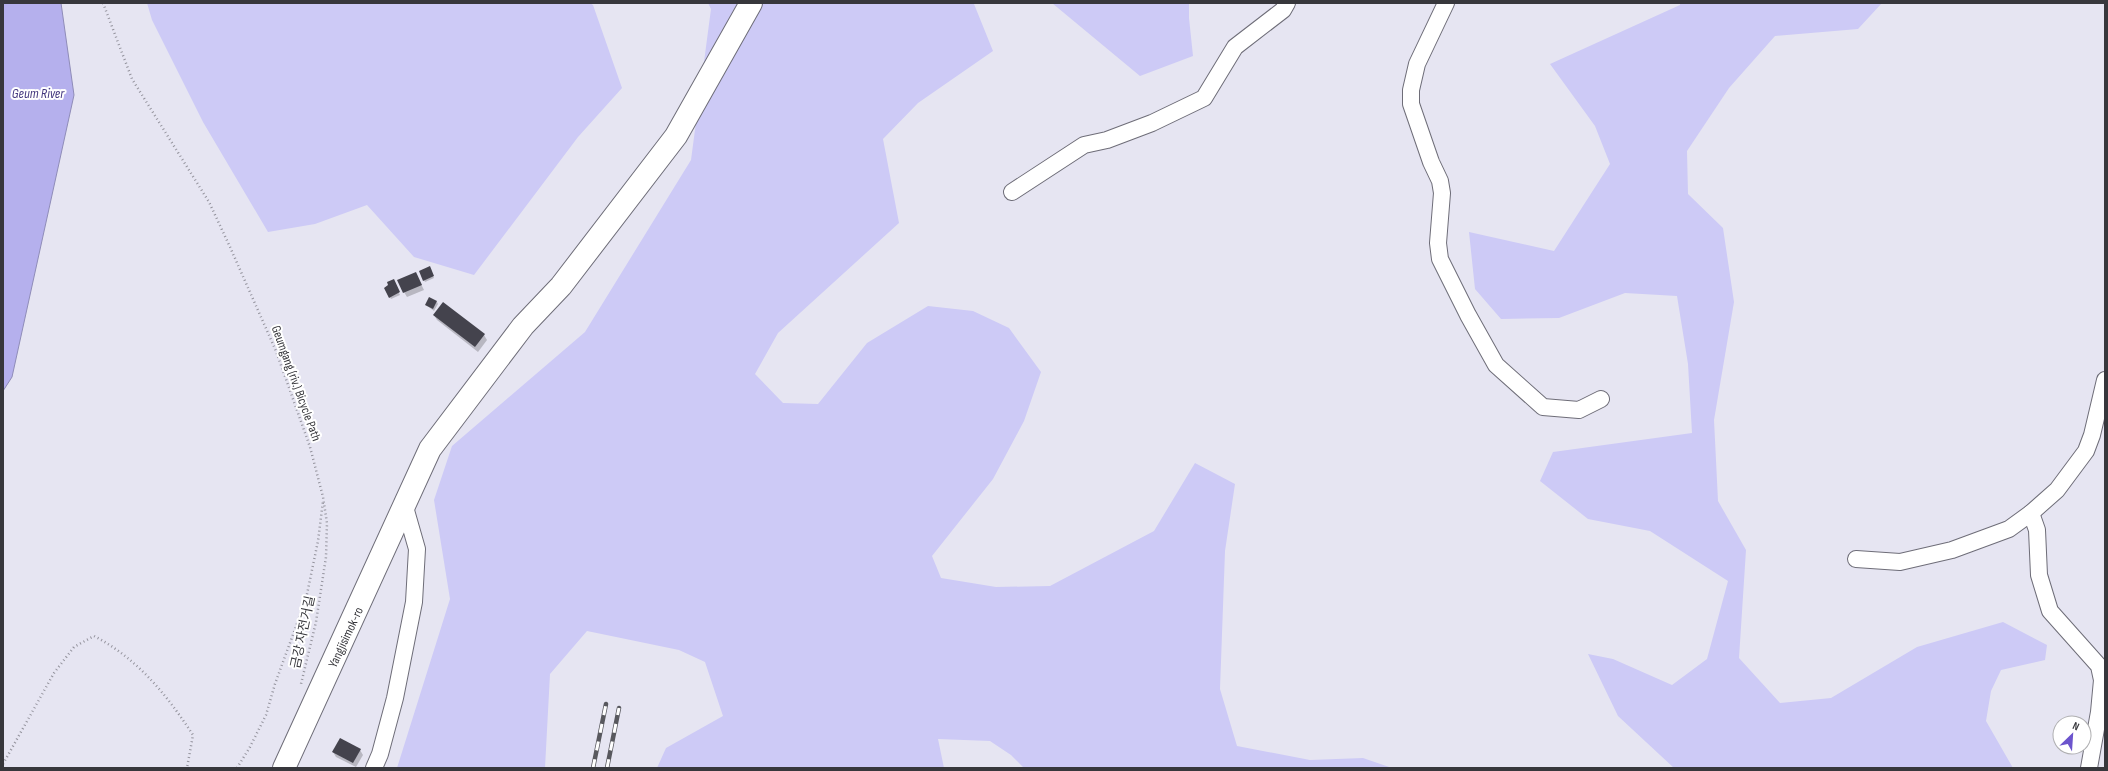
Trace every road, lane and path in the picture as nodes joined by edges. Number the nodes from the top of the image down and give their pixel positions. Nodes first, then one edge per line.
1 (103, 3) edge
2 (751, 3) edge
3 (1287, 3) edge
4 (1446, 3) edge
5 (1012, 192) dead end
6 (2105, 380) edge
7 (1600, 399) dead end
8 (323, 497) junction
9 (405, 507) junction
10 (2031, 513) junction
11 (1856, 559) dead end
12 (300, 689) dead end
13 (3, 764) edge
14 (187, 768) edge
15 (237, 768) edge
16 (284, 768) edge
17 (374, 768) edge
18 (2089, 768) edge

1 - 8 path, Geumgang (riv.) Bicycle Path
2 - 9 street, Yangjisimok-ro
3 - 5 street
4 - 7 street
6 - 10 street
8 - 12 path, 금강 자전거길
8 - 15 path, Geumgang (riv.) Bicycle Path
9 - 16 street, Yangjisimok-ro
9 - 17 street
10 - 11 street
10 - 18 street
13 - 14 path

